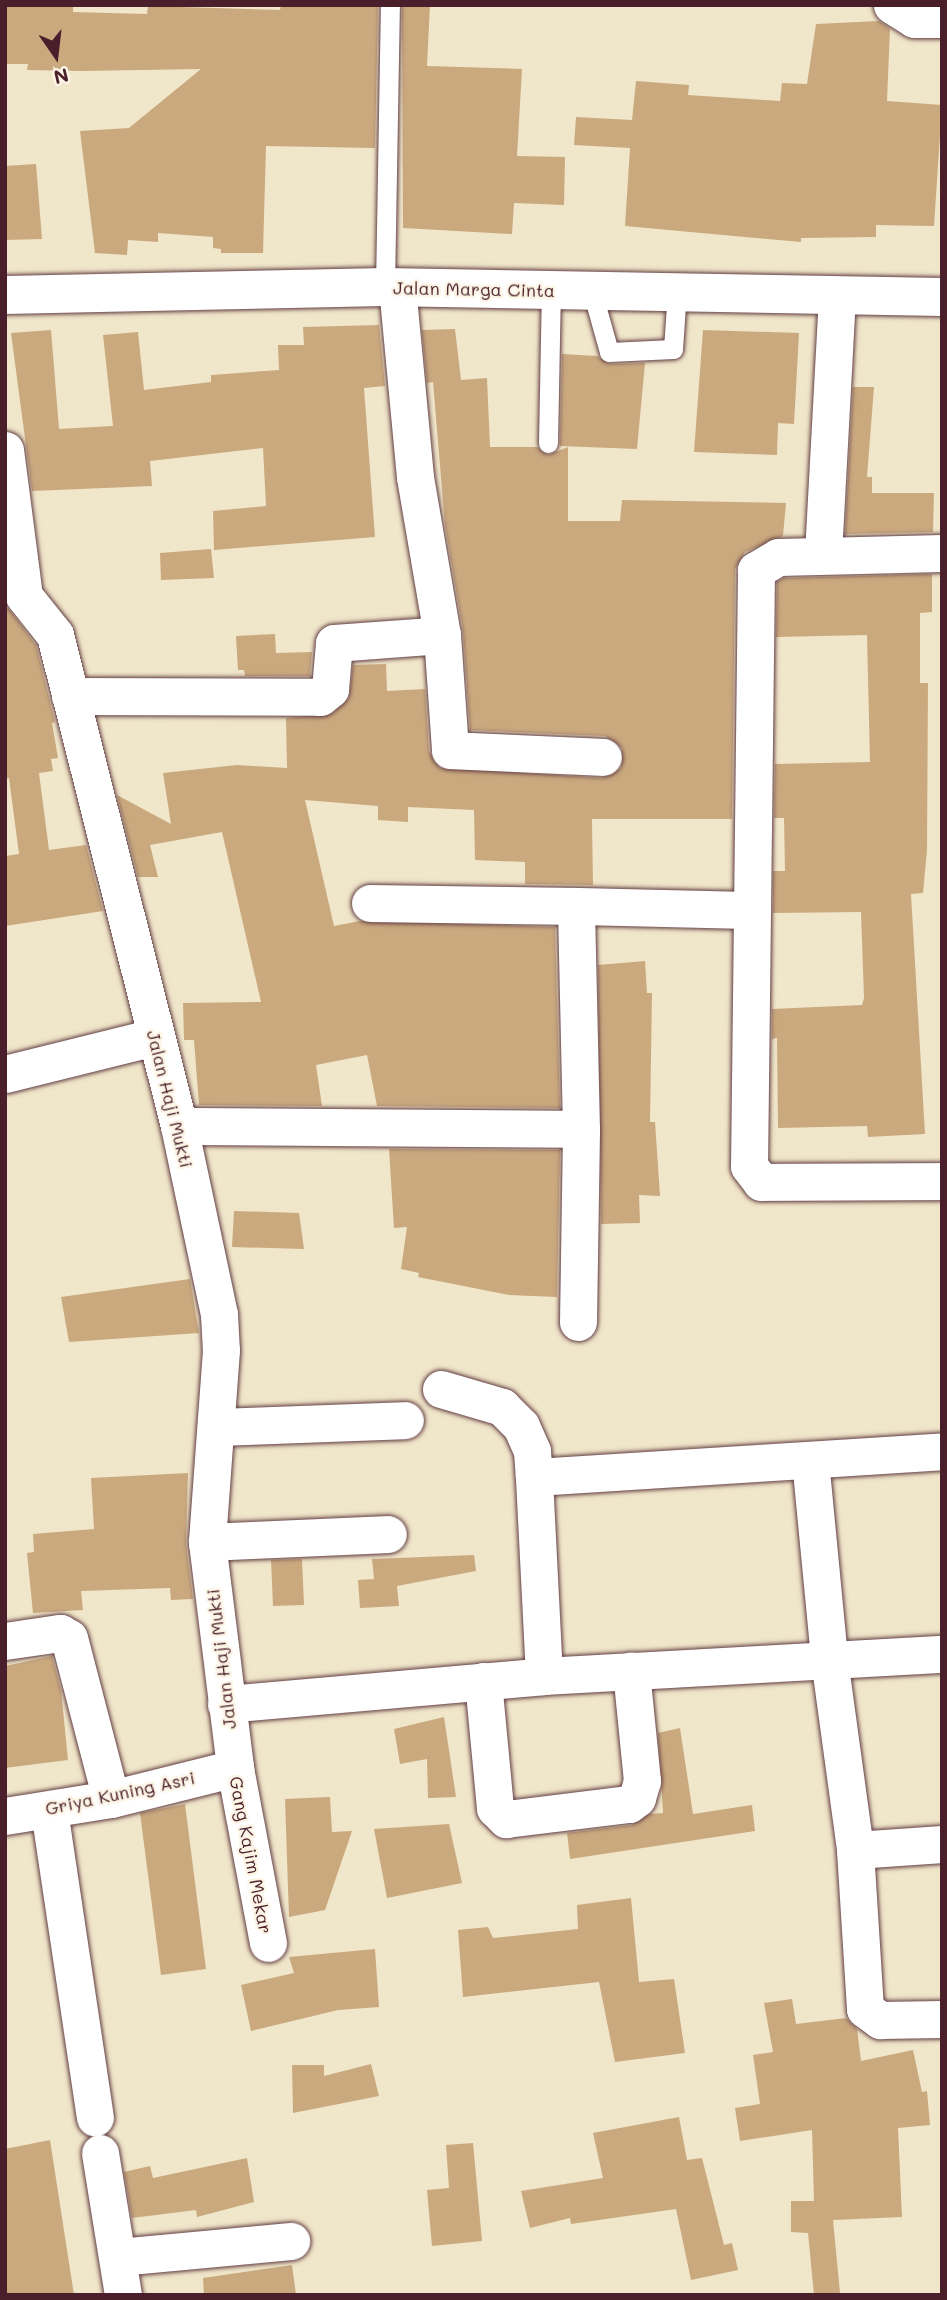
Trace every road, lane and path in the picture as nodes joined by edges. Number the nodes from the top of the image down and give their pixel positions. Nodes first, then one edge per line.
1 (390, 5) edge
2 (892, 5) edge
3 (942, 19) edge
4 (391, 288) junction
5 (551, 290) junction
6 (592, 290) junction
7 (677, 290) junction
8 (5, 295) edge
9 (837, 295) junction
10 (942, 297) edge
11 (548, 443) dead end
12 (5, 450) edge
13 (942, 553) edge
14 (823, 554) junction
15 (442, 635) junction
16 (71, 696) junction
17 (603, 757) dead end
18 (370, 903) dead end
19 (576, 906) junction
20 (751, 910) junction
21 (155, 1037) junction
22 (5, 1074) edge
23 (179, 1126) junction
24 (581, 1129) junction
25 (942, 1181) edge
26 (578, 1322) dead end
27 (441, 1389) dead end
28 (405, 1420) dead end
29 (216, 1427) junction
30 (942, 1451) edge
31 (810, 1460) junction
32 (534, 1477) junction
33 (388, 1534) dead end
34 (207, 1542) junction
35 (5, 1641) edge
36 (942, 1654) edge
37 (829, 1659) junction
38 (631, 1671) junction
39 (544, 1676) junction
40 (483, 1681) junction
41 (226, 1704) junction
42 (235, 1768) junction
43 (111, 1799) junction
44 (49, 1810) junction
45 (5, 1816) edge
46 (942, 1844) edge
47 (855, 1850) junction
48 (268, 1943) dead end
49 (942, 2019) edge
50 (291, 2241) dead end
51 (118, 2257) junction
52 (123, 2295) edge

1 - 4 lane
2 - 3 street
4 - 5 main road, Jalan Marga Cinta
4 - 8 main road, Jalan Marga Cinta
4 - 15 street
5 - 6 main road, Jalan Marga Cinta
5 - 11 lane
6 - 7 main road, Jalan Marga Cinta
6 - 7 lane
7 - 9 main road, Jalan Marga Cinta
9 - 10 main road, Jalan Marga Cinta
9 - 14 street
12 - 16 street, Jalan Haji Mukti
13 - 14 street
14 - 20 street
15 - 16 street
15 - 17 street
16 - 21 street, Jalan Haji Mukti
18 - 19 street
19 - 20 street
19 - 24 street
20 - 25 street
21 - 22 street
21 - 23 street, Jalan Haji Mukti
23 - 24 street
23 - 29 street, Jalan Haji Mukti
24 - 26 street
27 - 32 street
28 - 29 street
29 - 34 street, Jalan Haji Mukti
30 - 31 street
31 - 32 street
31 - 37 street
32 - 39 street
33 - 34 street
34 - 41 street, Jalan Haji Mukti
35 - 43 street
36 - 37 street
37 - 38 street
37 - 47 street
38 - 39 street
38 - 40 street
39 - 40 street
40 - 41 street
41 - 42 street, Jalan Haji Mukti
42 - 43 street, Griya Kuning Asri
42 - 48 street, Gang Kajim Mekar
43 - 44 street, Griya Kuning Asri
44 - 45 street, Griya Kuning Asri
44 - 51 street
46 - 47 street
47 - 49 street
50 - 51 street
51 - 52 street

